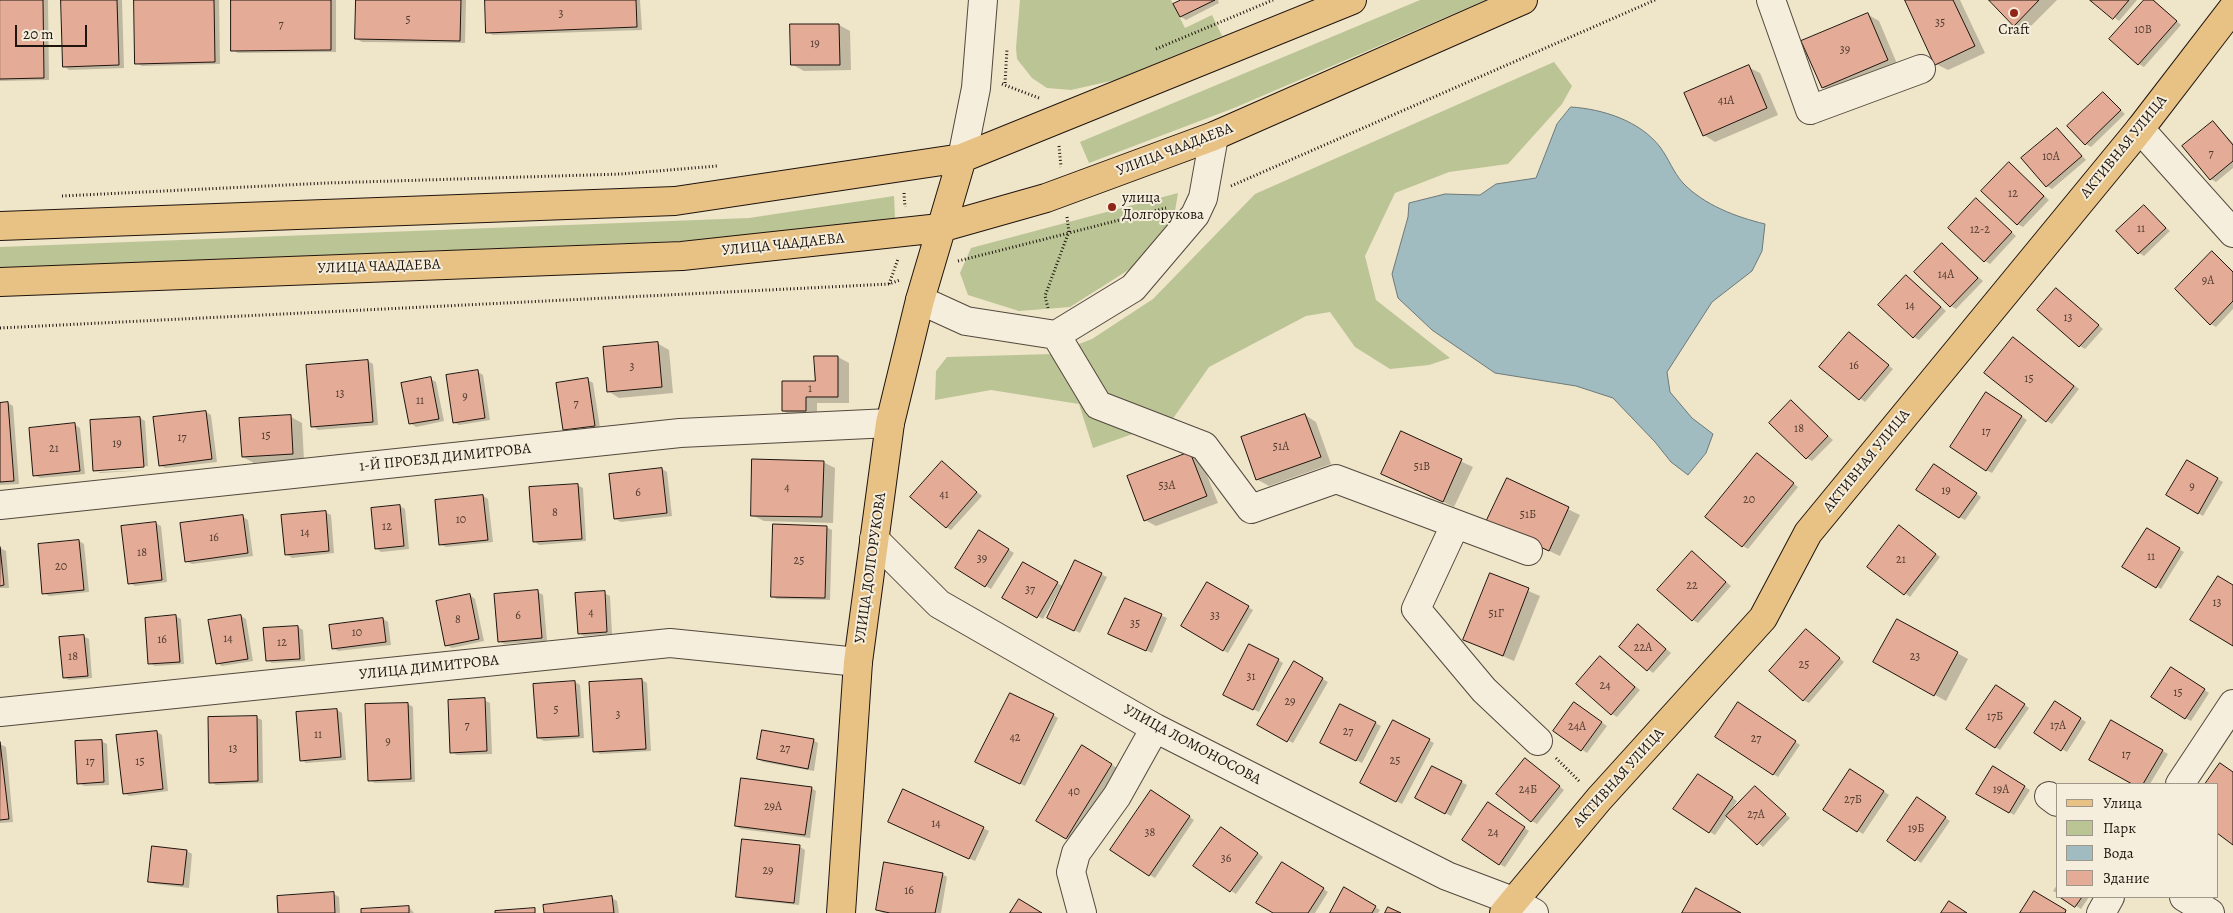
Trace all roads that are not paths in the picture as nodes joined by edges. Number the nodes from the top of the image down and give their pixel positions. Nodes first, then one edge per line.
1 (983, 0) edge
2 (1352, 0) edge
3 (1523, 0) edge
4 (1771, 0) edge
5 (2233, 8) edge
6 (1921, 69) dead end
7 (2140, 129) junction
8 (1214, 136) junction
9 (962, 158) junction
10 (0, 226) edge
11 (940, 228) junction
12 (2233, 233) edge
13 (0, 282) edge
14 (920, 300) junction
15 (1056, 335) junction
16 (890, 423) junction
17 (0, 505) edge
18 (1455, 525) junction
19 (874, 539) junction
20 (1528, 551) dead end
21 (858, 662) junction
22 (2233, 704) edge
23 (0, 712) edge
24 (1155, 728) junction
25 (1538, 741) road end
26 (2181, 783) edge
27 (2109, 898) edge
28 (2186, 898) edge
29 (1517, 909) edge
30 (841, 913) edge
31 (1082, 913) edge
32 (2101, 913) edge
33 (2210, 913) edge

1 - 9 street
2 - 9 main road
3 - 8 main road, УЛИЦА ЧААДАЕВА
4 - 6 street
5 - 7 main road, АКТИВНАЯ УЛИЦА
7 - 12 street
7 - 29 main road, АКТИВНАЯ УЛИЦА
8 - 11 main road, УЛИЦА ЧААДАЕВА
8 - 15 street
9 - 10 main road
9 - 11 main road, УЛИЦА ДОЛГОРУКОВА
11 - 13 main road, УЛИЦА ЧААДАЕВА
11 - 14 main road, УЛИЦА ДОЛГОРУКОВА
14 - 15 street
14 - 16 main road, УЛИЦА ДОЛГОРУКОВА
15 - 18 street
16 - 17 street, 1-Й ПРОЕЗД ДИМИТРОВА
16 - 19 main road, УЛИЦА ДОЛГОРУКОВА
18 - 20 street
18 - 25 street
19 - 21 main road, УЛИЦА ДОЛГОРУКОВА
19 - 24 street, УЛИЦА ЛОМОНОСОВА
21 - 23 street, УЛИЦА ДИМИТРОВА
21 - 30 main road, УЛИЦА ДОЛГОРУКОВА
22 - 26 street
24 - 29 street, УЛИЦА ЛОМОНОСОВА
24 - 31 street
27 - 32 street
28 - 33 street

